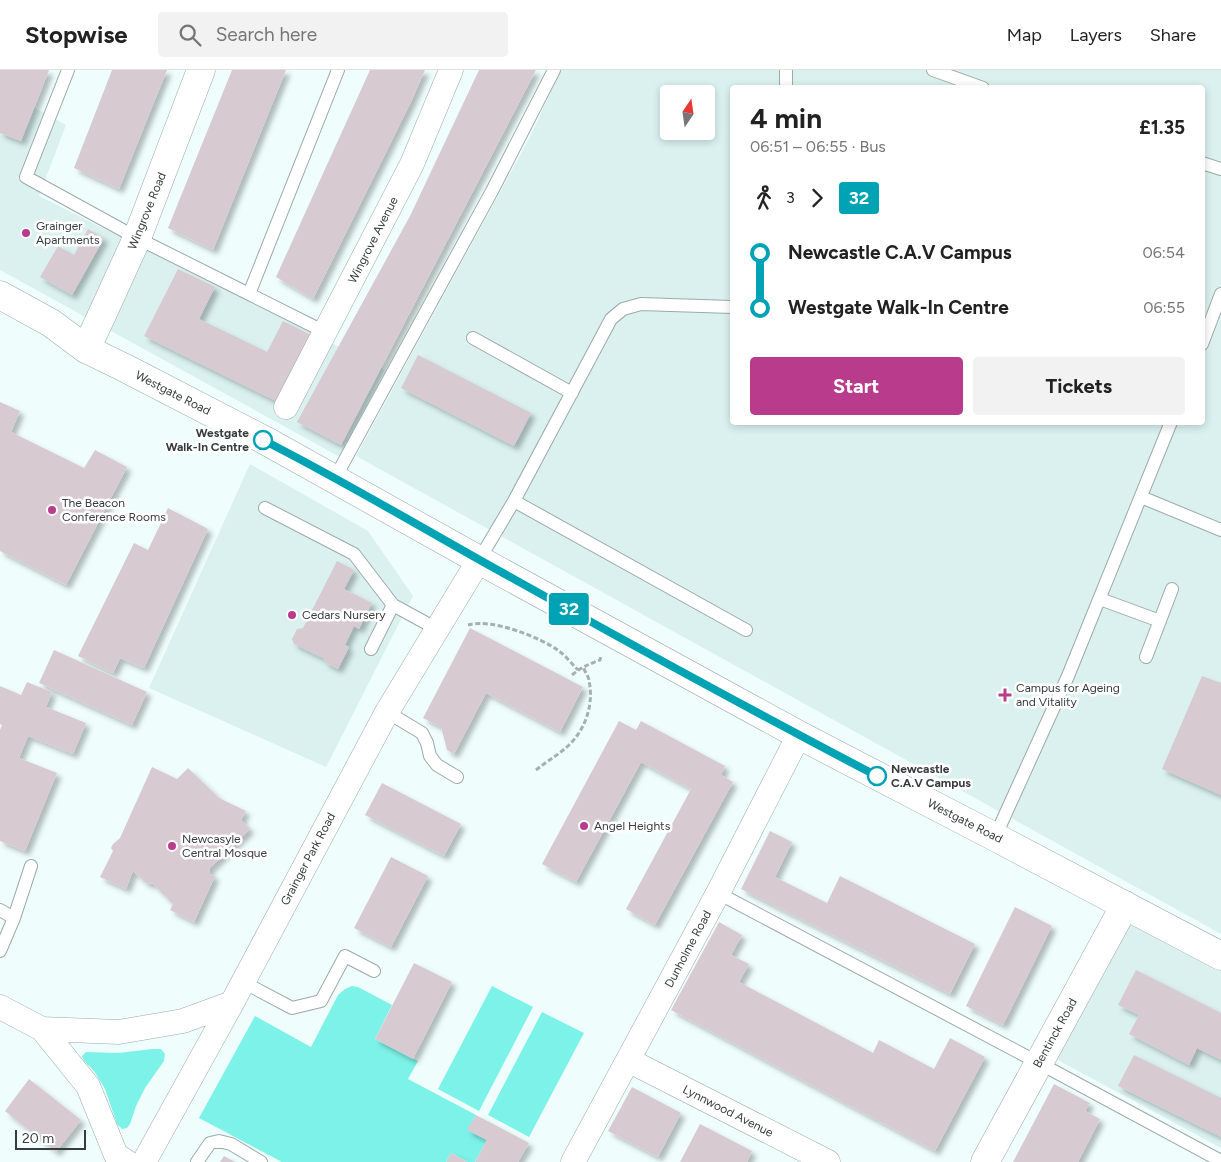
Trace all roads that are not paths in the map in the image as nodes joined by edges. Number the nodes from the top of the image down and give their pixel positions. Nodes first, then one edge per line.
1 (68, 70) edge
2 (201, 70) edge
3 (338, 70) edge
4 (451, 70) edge
5 (554, 70) edge
6 (786, 70) edge
7 (933, 70) edge
8 (786, 85) edge
9 (975, 85) edge
10 (1205, 164) edge
11 (1221, 169) edge
12 (137, 238) junction
13 (249, 294) junction
14 (1221, 294) edge
15 (0, 295) edge
16 (730, 307) edge
17 (325, 332) junction
18 (1205, 336) edge
19 (473, 338) dead end
20 (86, 349) junction
21 (572, 393) junction
22 (286, 407) dead end
23 (1170, 425) edge
24 (335, 478) junction
25 (1141, 497) junction
26 (514, 501) junction
27 (264, 508) dead end
28 (1221, 530) edge
29 (479, 560) junction
30 (1172, 590) dead end
31 (1100, 599) junction
32 (393, 605) junction
33 (1160, 621) junction
34 (438, 629) junction
35 (746, 630) dead end
36 (371, 649) dead end
37 (1146, 657) dead end
38 (387, 712) junction
39 (799, 735) junction
40 (456, 777) dead end
41 (995, 837) junction
42 (31, 866) dead end
43 (718, 893) junction
44 (1125, 905) junction
45 (0, 910) edge
46 (14, 918) junction
47 (0, 951) edge
48 (1221, 956) edge
49 (374, 971) dead end
50 (243, 982) junction
51 (232, 1003) junction
52 (0, 1007) edge
53 (42, 1029) junction
54 (628, 1060) junction
55 (1039, 1063) junction
56 (1221, 1161) edge
57 (127, 1162) edge
58 (144, 1162) edge
59 (197, 1162) edge
60 (261, 1162) edge
61 (573, 1162) edge
62 (828, 1162) edge
63 (985, 1162) edge

1 - 12 lane
2 - 12 main road, Wingrove Road
3 - 13 lane
4 - 17 street, Wingrove Avenue
5 - 24 lane
6 - 8 lane
7 - 9 lane
10 - 11 lane
12 - 13 lane
12 - 20 main road, Wingrove Road
13 - 17 lane
14 - 18 lane
15 - 20 main road, Westgate Road
16 - 21 lane
17 - 22 street, Wingrove Avenue
19 - 21 lane
20 - 24 main road, Westgate Road
21 - 26 lane
23 - 25 lane
24 - 29 main road, Westgate Road
25 - 28 lane
25 - 31 lane
26 - 29 lane
26 - 35 lane
27 - 32 lane
29 - 34 street, Grainger Park Road
29 - 39 main road, Westgate Road
30 - 33 lane
31 - 33 lane
31 - 41 lane
32 - 34 lane
32 - 36 lane
33 - 37 lane
34 - 38 street, Grainger Park Road
38 - 40 lane
38 - 50 street, Grainger Park Road
39 - 41 main road, Westgate Road
39 - 43 street, Dunholme Road
41 - 44 main road, Westgate Road
42 - 46 lane
43 - 54 street, Dunholme Road
43 - 55 lane
44 - 48 main road, Westgate Road
44 - 55 main road, Bentinck Road
45 - 46 lane
46 - 47 lane
49 - 50 lane
50 - 51 street, Grainger Park Road
51 - 53 street
51 - 58 street, Grainger Park Road
52 - 53 street
53 - 57 street
54 - 61 street, Dunholme Road
54 - 62 street, Lynnwood Avenue
55 - 56 lane
55 - 63 main road, Bentinck Road
59 - 60 lane

